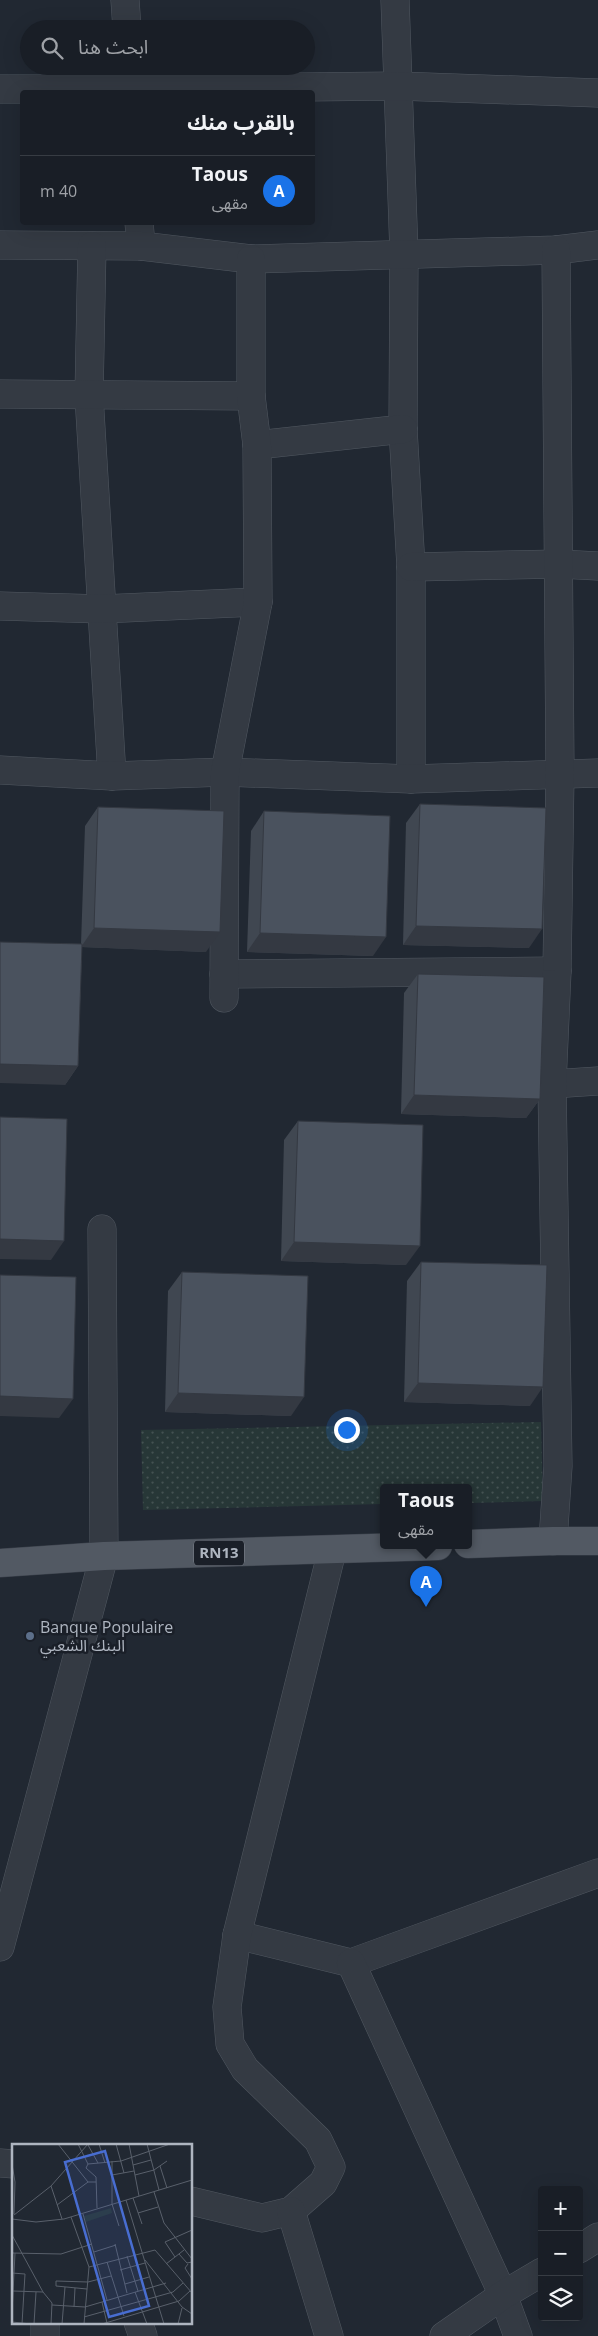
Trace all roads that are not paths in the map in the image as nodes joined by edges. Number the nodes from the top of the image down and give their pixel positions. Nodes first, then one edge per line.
1 (125, 0) edge
2 (395, 0) edge
3 (126, 20) edge
4 (130, 83) edge
5 (398, 86) junction
6 (0, 89) edge
7 (598, 93) edge
8 (140, 234) edge
9 (0, 245) edge
10 (598, 245) edge
11 (92, 246) junction
12 (556, 250) junction
13 (404, 253) junction
14 (251, 259) junction
15 (0, 394) edge
16 (88, 396) junction
17 (251, 396) junction
18 (403, 429) junction
19 (257, 445) junction
20 (560, 564) junction
21 (598, 566) edge
22 (411, 567) junction
23 (258, 602) junction
24 (0, 606) edge
25 (102, 609) junction
26 (0, 770) edge
27 (225, 772) junction
28 (560, 773) junction
29 (598, 774) edge
30 (112, 776) junction
31 (411, 779) junction
32 (558, 971) junction
33 (598, 1081) edge
34 (552, 1084) junction
35 (102, 1229) dead end
36 (552, 1540) junction
37 (598, 1541) edge
38 (472, 1544) edge
39 (380, 1549) edge
40 (332, 1551) junction
41 (104, 1556) junction
42 (0, 1563) edge
43 (598, 1873) edge
44 (237, 1935) junction
45 (0, 1947) edge
46 (351, 1963) junction
47 (192, 2201) edge
48 (291, 2211) junction
49 (598, 2238) edge
50 (583, 2247) edge
51 (538, 2274) edge
52 (503, 2295) junction
53 (139, 2324) edge
54 (143, 2336) edge
55 (329, 2336) edge
56 (444, 2336) edge
57 (518, 2336) edge

1 - 3 street
2 - 5 street
4 - 5 street
4 - 6 street
5 - 7 street
5 - 13 street
8 - 11 street
8 - 14 street
9 - 11 street
10 - 12 street
11 - 16 street
12 - 13 street
12 - 20 street
13 - 14 street
13 - 18 street
14 - 17 street
15 - 16 street
16 - 17 street
16 - 25 street
17 - 19 street
18 - 19 street
18 - 22 street
19 - 23 street
20 - 21 street
20 - 22 street
20 - 28 street
22 - 31 street
23 - 25 street
23 - 27 street
24 - 25 street
25 - 30 street
26 - 30 street
27 - 30 street
27 - 31 street
27 - 32 street
28 - 29 street
28 - 31 street
28 - 32 street
32 - 34 street
33 - 34 street
34 - 36 street
35 - 41 street
36 - 37 main road
36 - 38 main road
39 - 40 main road, RN13
40 - 41 main road, RN13
40 - 44 street
41 - 42 main road, RN13
41 - 45 street
43 - 46 street
44 - 46 street
44 - 48 street
46 - 52 street
47 - 48 street
48 - 55 street
49 - 50 street
51 - 52 street
52 - 56 street
52 - 57 street
53 - 54 street

